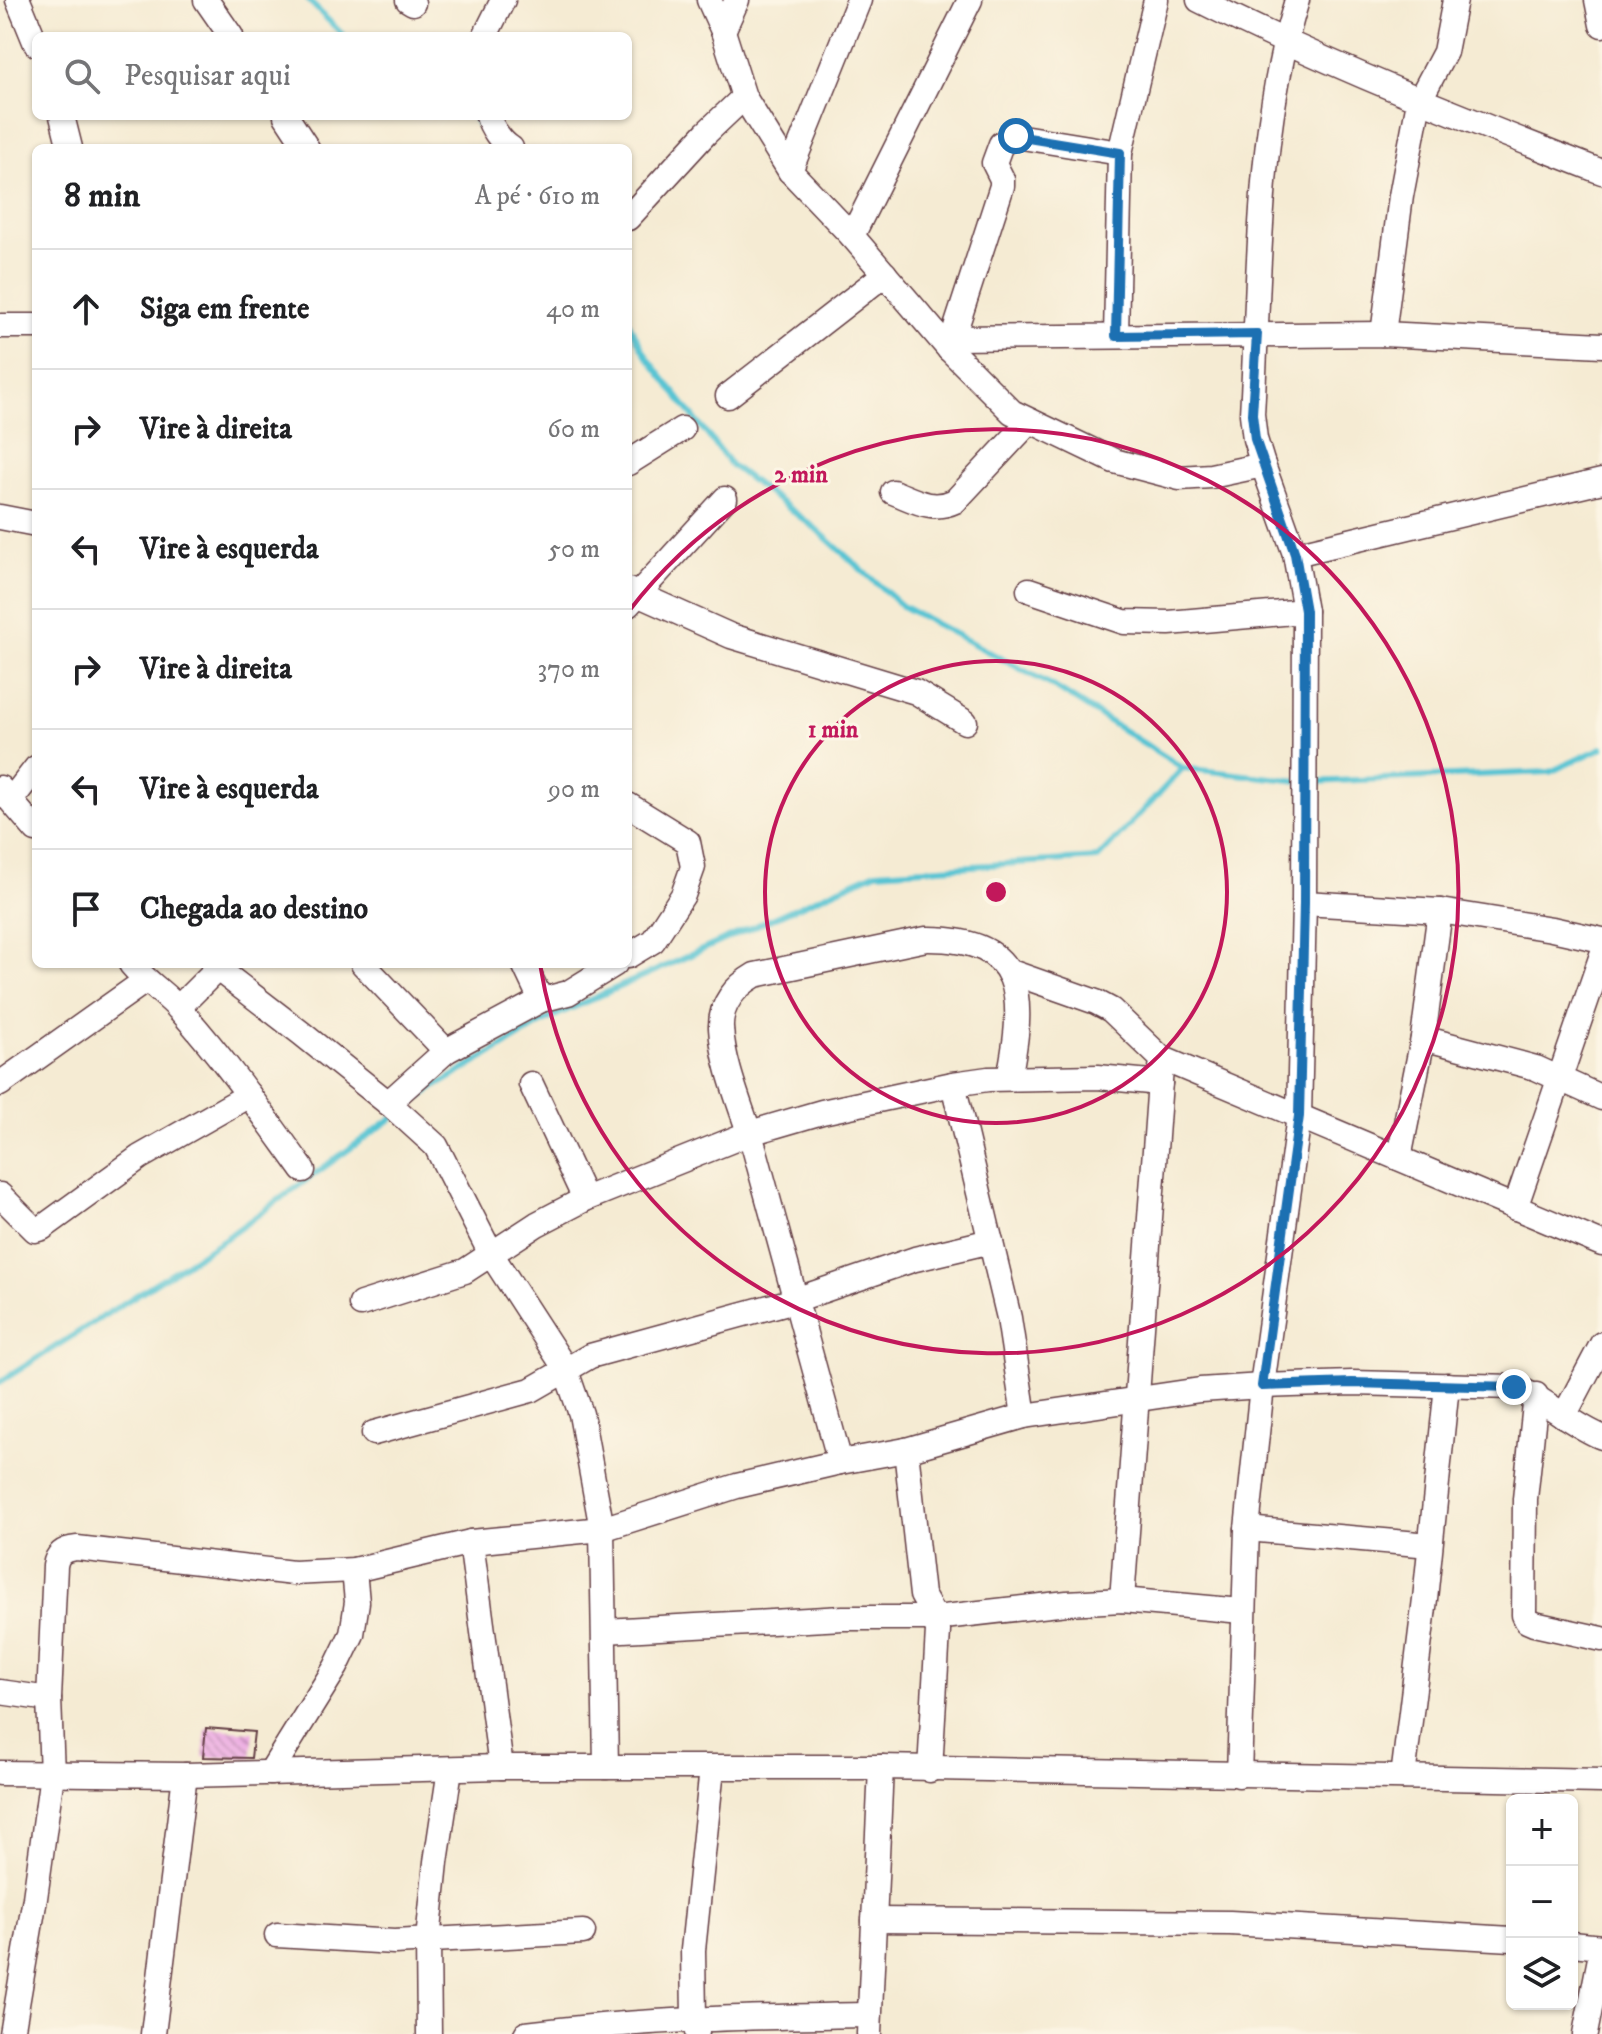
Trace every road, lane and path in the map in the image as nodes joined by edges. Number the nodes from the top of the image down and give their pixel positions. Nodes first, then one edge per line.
1 (18, 0) edge
2 (206, 0) edge
3 (503, 0) edge
4 (709, 0) edge
5 (737, 0) edge
6 (859, 0) edge
7 (970, 0) edge
8 (1156, 0) edge
9 (1199, 0) edge
10 (1297, 0) edge
11 (1455, 0) edge
12 (1597, 0) edge
13 (1602, 25) edge
14 (723, 31) junction
15 (228, 32) edge
16 (487, 32) edge
17 (32, 34) edge
18 (1284, 43) junction
19 (744, 97) junction
20 (1419, 101) junction
21 (63, 120) edge
22 (289, 120) edge
23 (490, 120) edge
24 (69, 144) edge
25 (304, 144) edge
26 (505, 144) edge
27 (1120, 153) junction
28 (790, 171) junction
29 (1602, 172) edge
30 (632, 214) edge
31 (852, 236) junction
32 (885, 274) junction
33 (0, 326) edge
34 (32, 326) edge
35 (1257, 334) junction
36 (1383, 334) junction
37 (1116, 336) junction
38 (951, 343) junction
39 (1602, 345) edge
40 (728, 396) dead end
41 (1030, 421) junction
42 (682, 429) dead end
43 (632, 460) edge
44 (1263, 465) junction
45 (1602, 481) edge
46 (893, 492) dead end
47 (725, 499) dead end
48 (2, 523) edge
49 (32, 524) edge
50 (1295, 554) junction
51 (1029, 590) dead end
52 (632, 595) edge
53 (632, 598) edge
54 (1305, 611) junction
55 (965, 722) dead end
56 (32, 771) edge
57 (6, 794) edge
58 (632, 807) edge
59 (32, 825) edge
60 (1304, 903) junction
61 (1440, 911) junction
62 (1602, 940) edge
63 (632, 954) edge
64 (1602, 955) edge
65 (219, 968) edge
66 (221, 968) edge
67 (367, 968) edge
68 (526, 968) edge
69 (609, 968) edge
70 (138, 972) edge
71 (1011, 972) junction
72 (541, 1000) junction
73 (178, 1008) junction
74 (1423, 1038) junction
75 (446, 1051) junction
76 (1161, 1058) junction
77 (1009, 1078) junction
78 (1560, 1079) junction
79 (1160, 1083) junction
80 (0, 1084) edge
81 (531, 1084) dead end
82 (953, 1084) junction
83 (249, 1095) junction
84 (1602, 1098) edge
85 (390, 1105) junction
86 (1299, 1116) junction
87 (750, 1133) junction
88 (1399, 1158) junction
89 (303, 1170) dead end
90 (0, 1195) edge
91 (585, 1199) junction
92 (1515, 1208) junction
93 (991, 1241) junction
94 (1602, 1244) edge
95 (491, 1254) junction
96 (795, 1300) junction
97 (361, 1304) dead end
98 (1602, 1344) edge
99 (565, 1368) junction
100 (1447, 1385) junction
101 (1262, 1386) junction
102 (1536, 1395) junction
103 (1137, 1400) junction
104 (1024, 1416) junction
105 (1564, 1416) junction
106 (374, 1433) dead end
107 (1602, 1437) edge
108 (906, 1450) junction
109 (840, 1462) junction
110 (602, 1529) junction
111 (1247, 1529) junction
112 (471, 1542) junction
113 (1430, 1545) junction
114 (354, 1570) junction
115 (1122, 1600) junction
116 (1242, 1611) junction
117 (935, 1618) junction
118 (605, 1631) junction
119 (1602, 1639) edge
120 (0, 1692) edge
121 (49, 1699) junction
122 (501, 1767) junction
123 (606, 1767) junction
124 (881, 1767) junction
125 (712, 1768) junction
126 (450, 1769) junction
127 (930, 1770) junction
128 (0, 1773) edge
129 (270, 1773) junction
130 (52, 1774) junction
131 (185, 1775) junction
132 (1239, 1775) junction
133 (1403, 1777) junction
134 (1602, 1781) edge
135 (874, 1920) junction
136 (583, 1932) dead end
137 (277, 1935) dead end
138 (1506, 1939) edge
139 (428, 1940) junction
140 (1578, 1945) edge
141 (1602, 1947) edge
142 (869, 2025) edge
143 (696, 2026) edge
144 (12, 2034) edge
145 (153, 2034) edge
146 (429, 2034) edge
147 (526, 2034) edge
148 (1585, 2034) edge

1 - 17 street
2 - 15 street
3 - 16 street
4 - 14 street
5 - 14 street
6 - 28 street
7 - 31 street
8 - 27 street
9 - 18 street
10 - 18 street
11 - 20 street
12 - 13 street
14 - 19 street
18 - 20 street
18 - 35 street
19 - 28 street
19 - 30 street
20 - 29 street
20 - 36 street
21 - 24 street
22 - 25 street
23 - 26 street
27 - 37 street
27 - 38 street
28 - 31 street
31 - 32 street
32 - 38 street
32 - 40 street
33 - 34 street
35 - 36 street
35 - 37 street
35 - 44 street
36 - 39 street
37 - 38 street
38 - 41 street
41 - 44 street
41 - 46 street
42 - 43 street
44 - 50 street
45 - 50 street
47 - 52 street
48 - 49 street
50 - 54 street
51 - 54 street
53 - 55 street
54 - 60 street
56 - 57 street
57 - 59 street
58 - 63 street
60 - 61 street
60 - 86 street
61 - 62 street
61 - 74 street
64 - 78 street
65 - 73 street
66 - 85 street
67 - 75 street
68 - 72 street
69 - 72 street
70 - 73 street
70 - 80 street
71 - 76 street
71 - 77 street
71 - 87 street
72 - 75 street
73 - 83 street
74 - 78 street
74 - 88 street
75 - 85 street
76 - 79 street
76 - 86 street
77 - 79 street
77 - 82 street
78 - 84 street
78 - 92 street
79 - 103 street
81 - 91 street
82 - 87 street
82 - 93 street
83 - 89 street
83 - 90 street
85 - 95 street
86 - 88 street
86 - 101 street
87 - 91 street
87 - 96 street
88 - 92 street
91 - 95 street
92 - 94 street
93 - 96 street
93 - 104 street
95 - 97 street
95 - 99 street
96 - 99 street
96 - 109 street
98 - 105 street
99 - 106 street
99 - 110 street
100 - 101 street
100 - 102 street
100 - 113 street
101 - 103 street
101 - 111 street
102 - 105 street
102 - 119 street
103 - 104 street
103 - 115 street
104 - 108 street
105 - 107 street
108 - 109 street
108 - 117 street
109 - 110 street
110 - 112 street
110 - 118 street
111 - 113 street
111 - 116 street
112 - 114 street
112 - 122 street
113 - 133 street
114 - 121 street
114 - 129 street
115 - 116 street
115 - 117 street
116 - 132 street
117 - 118 street
117 - 127 street
118 - 123 street
120 - 121 street
121 - 130 street
122 - 123 street
122 - 126 street
123 - 125 street
124 - 125 street
124 - 127 street
124 - 135 street
125 - 143 street
126 - 129 street
126 - 139 street
127 - 132 street
128 - 130 street
129 - 131 street
130 - 131 street
130 - 144 street
131 - 145 street
132 - 133 street
133 - 134 street
135 - 138 street
135 - 142 street
136 - 139 street
137 - 139 street
139 - 146 street
140 - 141 street
141 - 148 street
142 - 143 street
143 - 147 street

